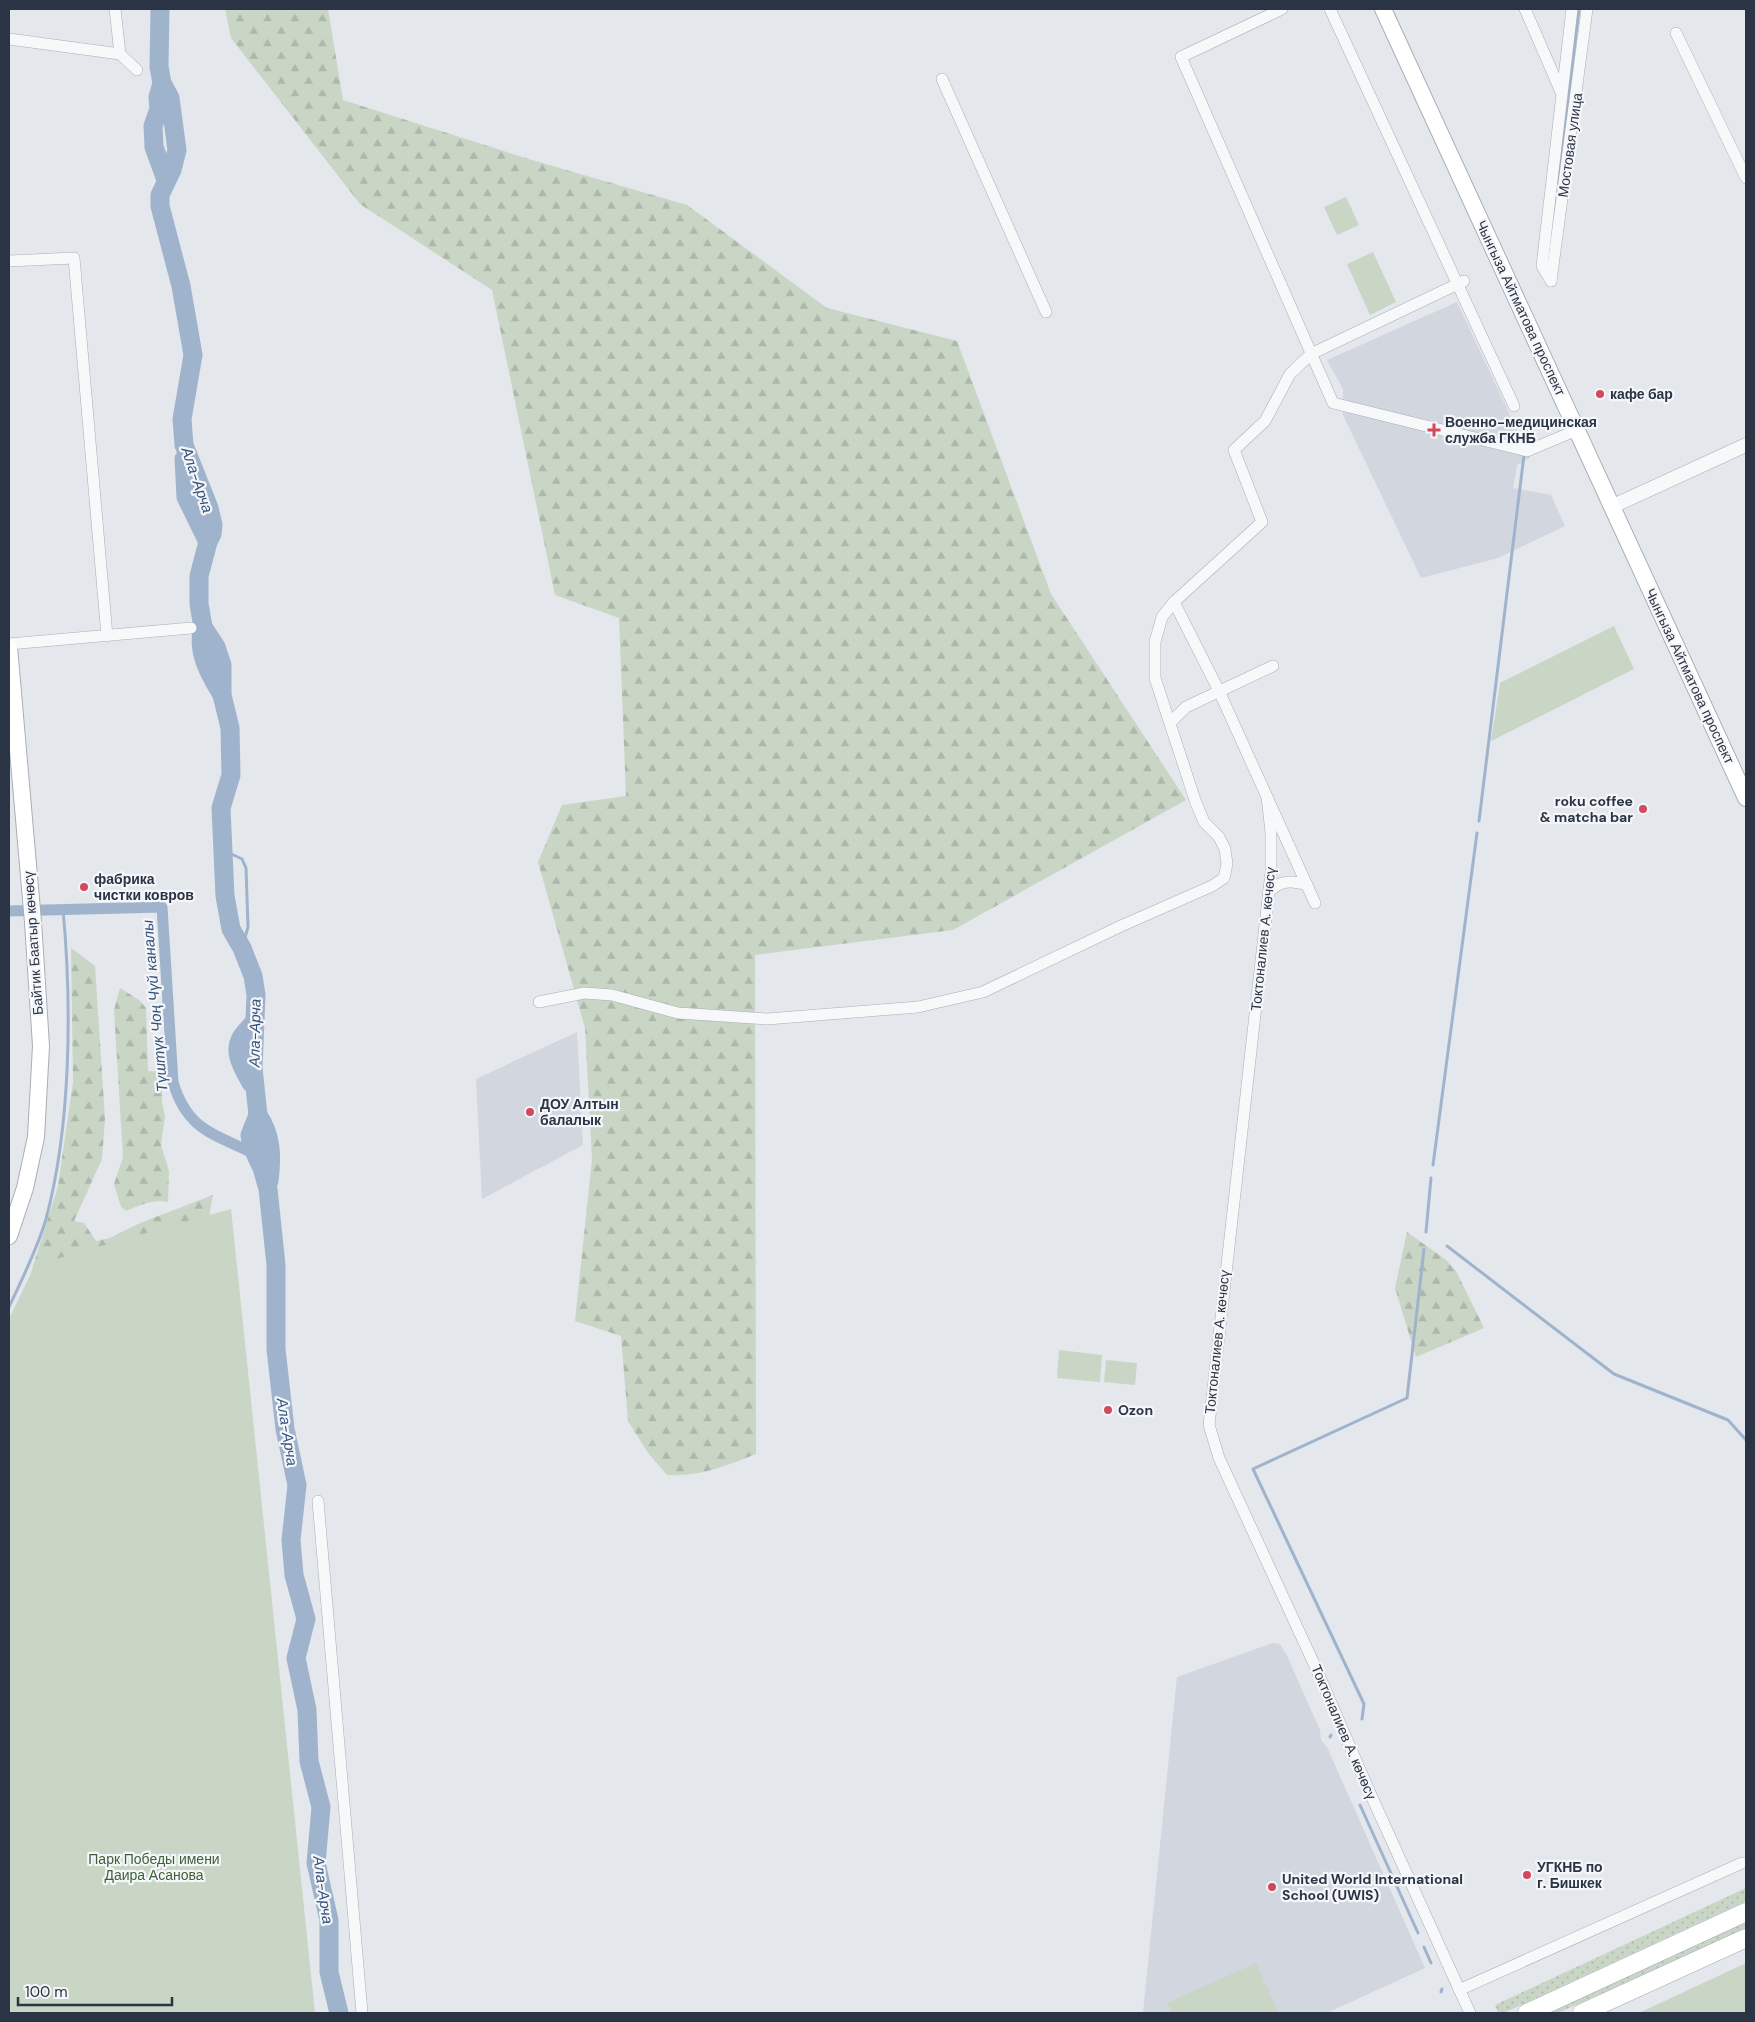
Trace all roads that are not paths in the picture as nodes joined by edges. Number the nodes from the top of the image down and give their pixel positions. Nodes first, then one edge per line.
1 (115, 9) edge
2 (1282, 9) edge
3 (1330, 9) edge
4 (1383, 9) edge
5 (1525, 9) edge
6 (1572, 9) edge
7 (1587, 9) edge
8 (1676, 33) dead end
9 (9, 39) edge
10 (120, 54) junction
11 (137, 70) dead end
12 (942, 79) dead end
13 (1562, 93) junction
14 (1746, 178) edge
15 (9, 261) edge
16 (1461, 283) junction
17 (1046, 312) dead end
18 (1312, 354) junction
19 (1514, 406) dead end
20 (1577, 430) junction
21 (1746, 445) edge
22 (1613, 506) junction
23 (1174, 602) junction
24 (191, 628) dead end
25 (107, 636) junction
26 (9, 646) edge
27 (1273, 666) dead end
28 (1219, 692) junction
29 (1170, 723) junction
30 (1267, 797) junction
31 (1746, 798) edge
32 (1307, 885) junction
33 (1268, 894) junction
34 (1315, 903) dead end
35 (539, 1002) dead end
36 (9, 1236) edge
37 (318, 1501) dead end
38 (1742, 1863) dead end
39 (1746, 1912) edge
40 (1746, 1938) edge
41 (1459, 1990) junction
42 (362, 2013) edge
43 (1470, 2013) edge
44 (1527, 2013) edge
45 (1582, 2013) edge

1 - 10 street
2 - 18 street
3 - 16 street
4 - 20 main road, Чынгыза Айтматова проспект
5 - 13 street
6 - 13 street
7 - 13 street, Мостовая улица
8 - 14 street
9 - 10 street
10 - 11 street
12 - 17 street
15 - 25 street
16 - 18 street
16 - 19 street
18 - 20 street
18 - 23 street
20 - 22 main road, Чынгыза Айтматова проспект
21 - 22 street
22 - 31 main road, Чынгыза Айтматова проспект
23 - 28 street
23 - 29 street
24 - 25 street
25 - 26 street
26 - 36 main road, Байтик Баатыр көчөсү
27 - 28 street
28 - 29 street
28 - 30 street
29 - 35 street
30 - 32 street
30 - 33 street, Токтоналиев А. көчөсү
32 - 33 street
32 - 34 street
33 - 41 street, Токтоналиев А. көчөсү
37 - 42 street
38 - 41 street
39 - 44 main road
40 - 45 main road
41 - 43 street, Токтоналиев А. көчөсү

